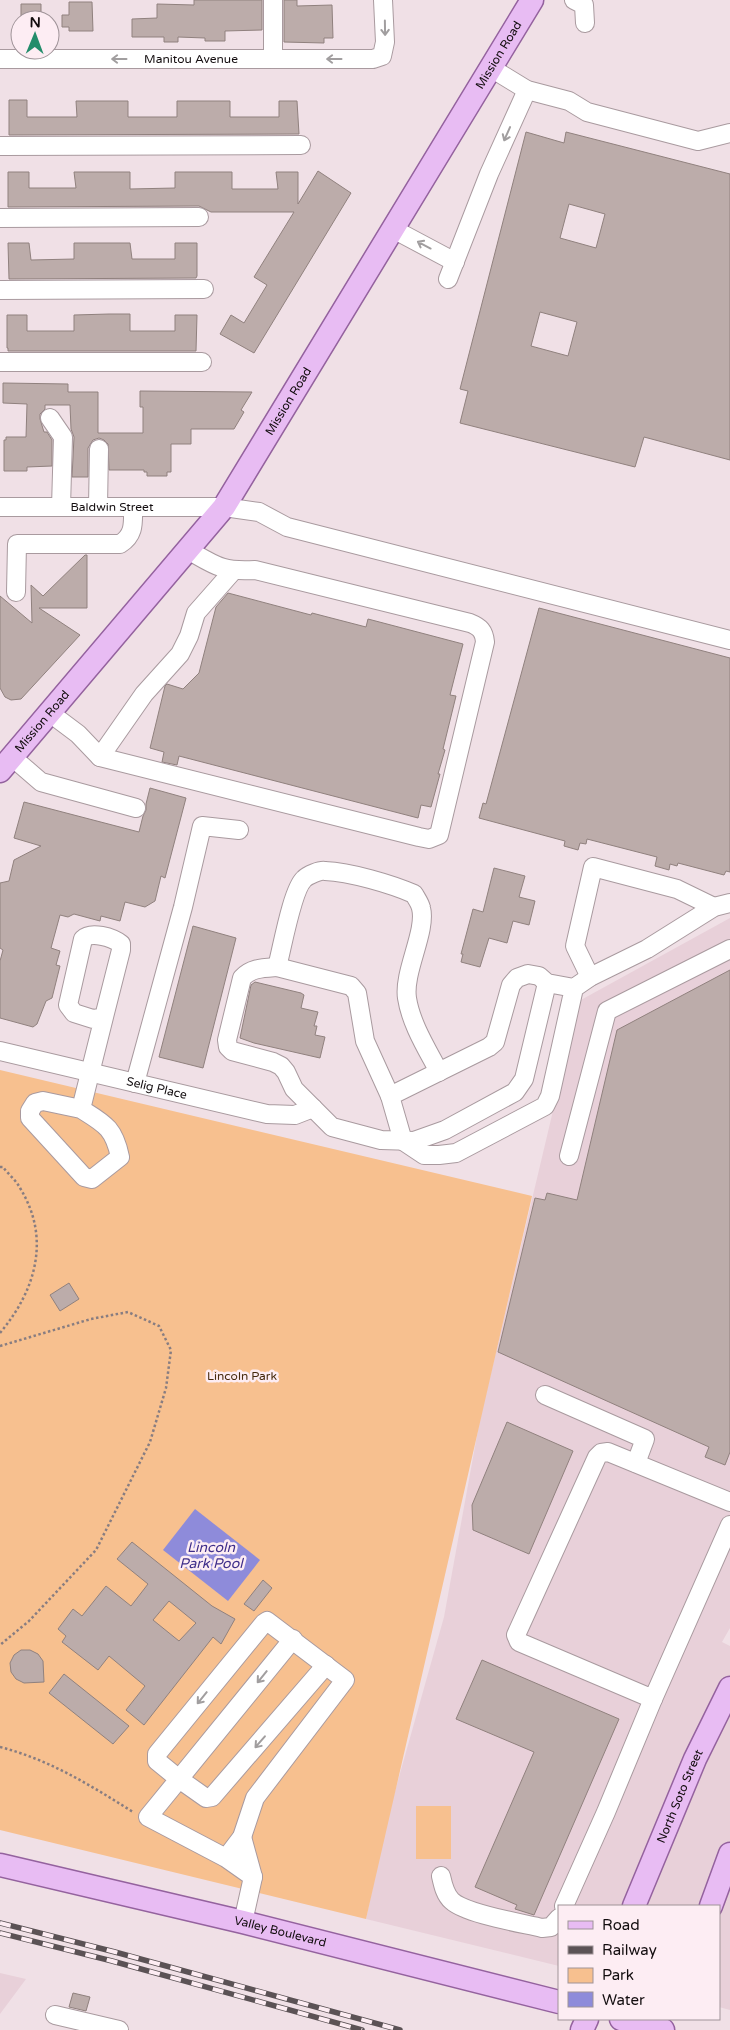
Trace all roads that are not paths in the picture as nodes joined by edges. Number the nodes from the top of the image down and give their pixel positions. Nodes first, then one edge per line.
1 (273, 0) edge
2 (383, 0) edge
3 (532, 0) edge
4 (574, 0) edge
5 (585, 23) dead end
6 (0, 59) edge
7 (273, 59) junction
8 (491, 68) junction
9 (527, 90) junction
10 (730, 133) edge
11 (301, 145) dead end
12 (0, 146) edge
13 (199, 217) dead end
14 (0, 218) edge
15 (393, 229) junction
16 (454, 262) junction
17 (448, 279) dead end
18 (204, 289) dead end
19 (0, 290) edge
20 (0, 362) edge
21 (202, 362) dead end
22 (50, 418) dead end
23 (100, 449) dead end
24 (61, 506) junction
25 (133, 506) junction
26 (0, 507) edge
27 (98, 507) junction
28 (224, 507) junction
29 (188, 550) junction
30 (233, 572) junction
31 (16, 592) dead end
32 (730, 640) edge
33 (50, 713) junction
34 (100, 757) junction
35 (6, 764) edge
36 (136, 808) dead end
37 (239, 830) dead end
38 (722, 905) edge
39 (730, 949) edge
40 (277, 967) junction
41 (590, 977) junction
42 (547, 983) junction
43 (574, 988) junction
44 (104, 1017) junction
45 (0, 1051) edge
46 (439, 1072) junction
47 (91, 1073) junction
48 (135, 1083) junction
49 (390, 1096) junction
50 (313, 1108) junction
51 (81, 1109) junction
52 (403, 1141) junction
53 (569, 1156) dead end
54 (545, 1394) dead end
55 (636, 1463) junction
56 (730, 1502) edge
57 (730, 1525) edge
58 (292, 1639) junction
59 (326, 1665) junction
60 (729, 1691) edge
61 (653, 1699) junction
62 (179, 1779) junction
63 (242, 1837) junction
64 (730, 1854) edge
65 (226, 1858) junction
66 (0, 1865) edge
67 (441, 1876) dead end
68 (253, 1877) junction
69 (720, 1895) edge
70 (564, 1905) edge
71 (634, 1905) edge
72 (558, 1919) edge
73 (243, 1922) junction
74 (558, 2002) edge
75 (55, 2015) dead end
76 (625, 2020) edge
77 (119, 2030) edge
78 (664, 2030) edge

1 - 7 street
2 -> 7 street, Manitou Avenue
3 - 8 main road, Mission Road
4 - 5 street
7 -> 6 street, Manitou Avenue
8 - 9 street
8 - 15 main road, Mission Road
9 - 10 street
9 -> 16 street
11 - 12 street
13 - 14 street
16 -> 15 street
15 - 28 main road, Mission Road
16 - 17 street
18 - 19 street
20 - 21 street
22 - 24 street
23 - 27 street
24 - 26 street, Baldwin Street
24 - 27 street, Baldwin Street
25 - 27 street, Baldwin Street
25 - 28 street, Baldwin Street
25 - 31 street
28 - 29 main road, Mission Road
28 - 32 street, Baldwin Street
29 - 30 street
29 - 33 main road, Mission Road
30 - 34 street
30 - 34 street
33 - 34 street
33 - 35 main road, Mission Road
35 - 36 street
37 - 48 street
38 - 41 street
38 - 41 street
39 - 53 street
40 - 46 street
40 - 49 street
40 - 50 street
41 - 43 street
42 - 43 street
42 - 46 street
42 - 52 street
43 - 52 street
44 - 44 street
44 - 47 street
45 - 47 street, Selig Place
46 - 49 street
47 - 48 street, Selig Place
47 - 51 street
48 - 50 street, Selig Place
49 - 52 street
50 - 52 street
51 - 51 street
54 - 55 street
55 - 56 street
55 - 61 street
57 - 61 street
58 - 59 street
58 -> 62 street
58 -> 62 street
59 -> 62 street
59 - 63 street
60 - 71 main road, North Soto Street
61 - 70 street
62 - 65 street
63 - 65 street
63 - 68 street
64 - 69 main road
65 - 68 street
66 - 73 main road, Valley Boulevard
67 - 72 street
68 - 73 street
73 - 74 main road, Valley Boulevard
75 - 77 street
76 - 78 main road

